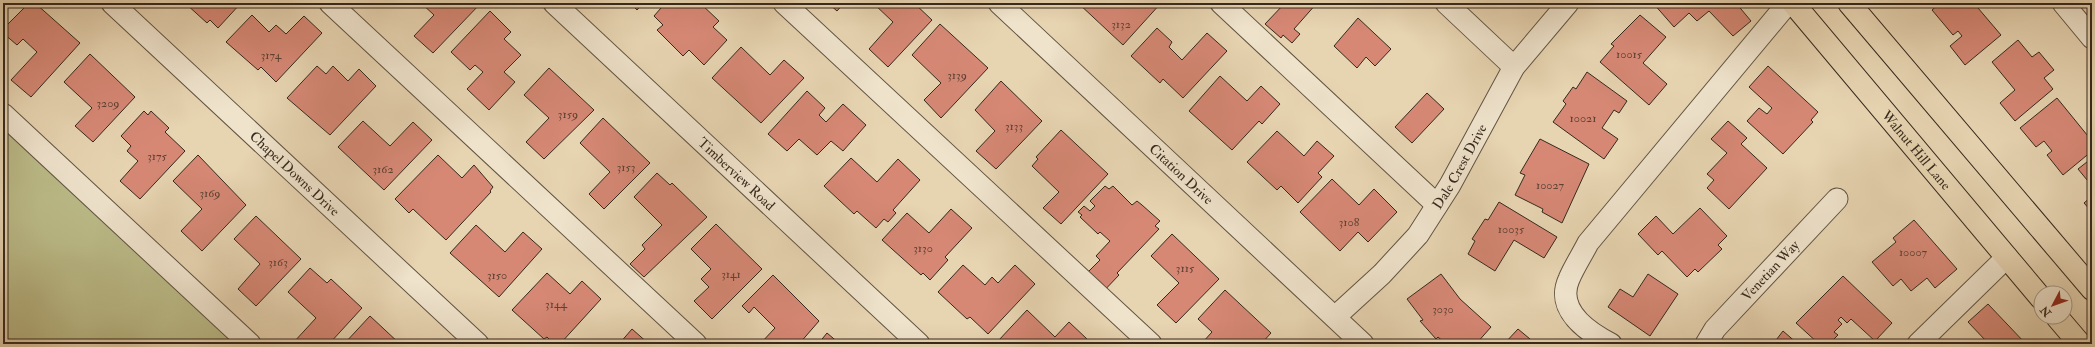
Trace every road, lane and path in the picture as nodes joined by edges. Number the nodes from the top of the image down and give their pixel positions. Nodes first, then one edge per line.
1 (112, 3) edge
2 (330, 3) edge
3 (554, 3) edge
4 (784, 3) edge
5 (1000, 3) edge
6 (1221, 3) edge
7 (1446, 3) edge
8 (1568, 3) edge
9 (1788, 3) edge
10 (1793, 3) edge
11 (1850, 3) edge
12 (2063, 3) edge
13 (2092, 38) edge
14 (1514, 67) junction
15 (3, 114) edge
16 (1837, 199) dead end
17 (1437, 205) junction
18 (2007, 257) junction
19 (2033, 288) edge
20 (2092, 289) edge
21 (1335, 317) junction
22 (2064, 325) edge
23 (250, 344) edge
24 (478, 344) edge
25 (696, 344) edge
26 (919, 344) edge
27 (1151, 344) edge
28 (1363, 344) edge
29 (1611, 344) edge
30 (1706, 344) edge
31 (1918, 344) edge
32 (2080, 344) edge

1 - 24 street, Chapel Downs Drive
2 - 25 street
3 - 26 street, Timberview Road
4 - 27 street
5 - 21 street, Citation Drive
6 - 17 street
7 - 14 street
8 - 14 street, Dale Crest Drive
9 - 29 street
10 - 18 main road, Walnut Hill Lane
11 - 20 main road
12 - 13 street
14 - 17 street, Dale Crest Drive
15 - 23 street
16 - 30 street, Venetian Way
17 - 21 street, Dale Crest Drive
18 - 19 main road, Walnut Hill Lane
18 - 31 street
21 - 28 street, Citation Drive
22 - 32 main road

